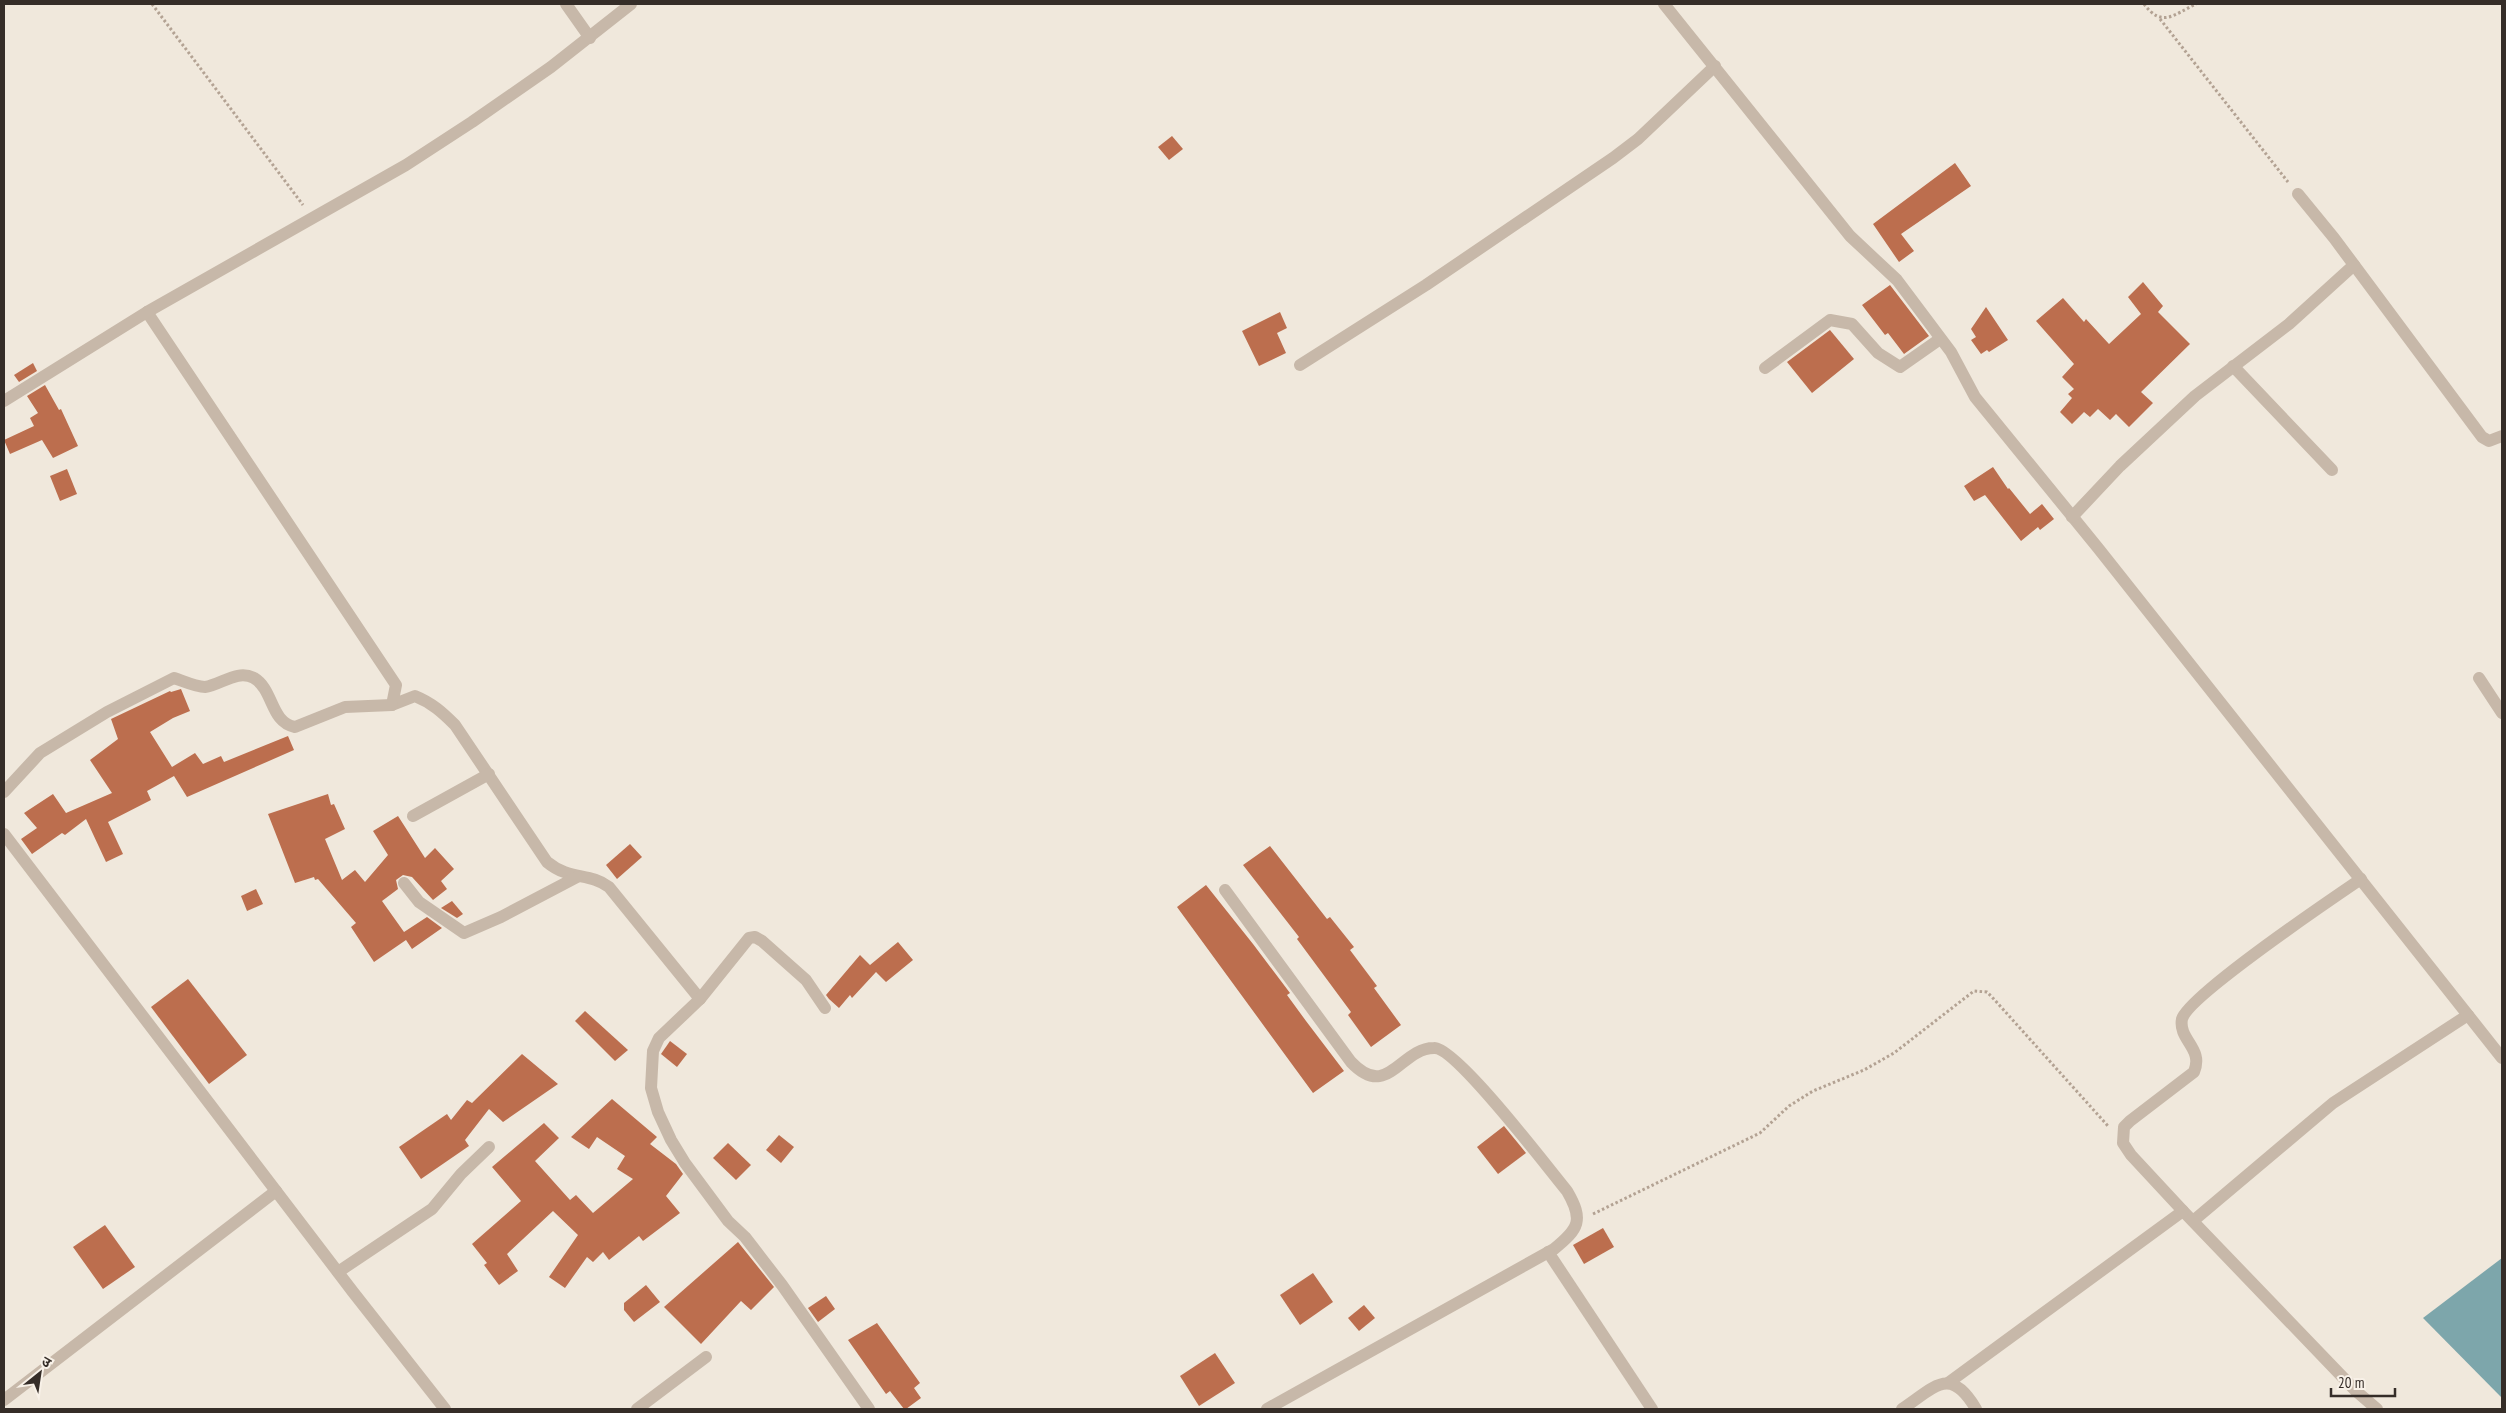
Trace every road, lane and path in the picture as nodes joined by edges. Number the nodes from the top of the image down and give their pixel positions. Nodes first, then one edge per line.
1 (152, 4) edge
2 (631, 4) edge
3 (1664, 4) edge
4 (2144, 4) edge
5 (2196, 4) edge
6 (567, 6) edge
7 (2160, 19) junction
8 (590, 38) junction
9 (1715, 66) junction
10 (2298, 194) joint
11 (305, 207) dead end
12 (2354, 265) junction
13 (147, 312) junction
14 (1940, 339) junction
15 (1300, 365) dead end
16 (2233, 366) junction
17 (1765, 368) dead end
18 (4, 401) edge
19 (2502, 436) edge
20 (2332, 470) dead end
21 (2072, 517) junction
22 (2479, 678) dead end
23 (392, 705) junction
24 (2502, 714) edge
25 (488, 774) junction
26 (4, 792) edge
27 (413, 816) dead end
28 (4, 834) edge
29 (577, 877) junction
30 (2361, 879) junction
31 (404, 883) dead end
32 (1225, 890) dead end
33 (700, 999) junction
34 (825, 1008) dead end
35 (2468, 1015) junction
36 (2502, 1058) edge
37 (2124, 1143) junction
38 (489, 1147) dead end
39 (276, 1191) junction
40 (2183, 1211) junction
41 (1578, 1220) junction
42 (2194, 1221) junction
43 (1548, 1252) junction
44 (338, 1272) junction
45 (706, 1357) dead end
46 (1948, 1383) junction
47 (4, 1400) edge
48 (445, 1409) edge
49 (637, 1409) edge
50 (869, 1409) edge
51 (1267, 1409) edge
52 (1652, 1409) edge
53 (1902, 1409) edge
54 (1976, 1409) edge
55 (2377, 1409) edge

1 - 11 path
2 - 8 street
3 - 9 street
4 - 7 path
5 - 7 path
6 - 8 street
7 - 10 path
8 - 13 street
9 - 14 street
9 - 15 street
10 - 12 street
12 - 16 street
12 - 19 street
13 - 18 street
13 - 23 street
14 - 17 street
14 - 21 street
16 - 20 street
16 - 21 street
21 - 30 street
22 - 24 street
23 - 25 street
23 - 26 street
25 - 27 street
25 - 29 street
28 - 39 street
29 - 31 street
29 - 33 street
30 - 35 street
30 - 37 street
32 - 41 street
33 - 34 street
33 - 50 street
35 - 36 street
35 - 42 street
37 - 40 street
37 - 41 path
38 - 44 street
39 - 44 street
39 - 47 street
40 - 42 street
40 - 46 street
41 - 43 street
42 - 55 street
43 - 51 street
43 - 52 street
44 - 48 street
45 - 49 street
46 - 53 street
46 - 54 street

